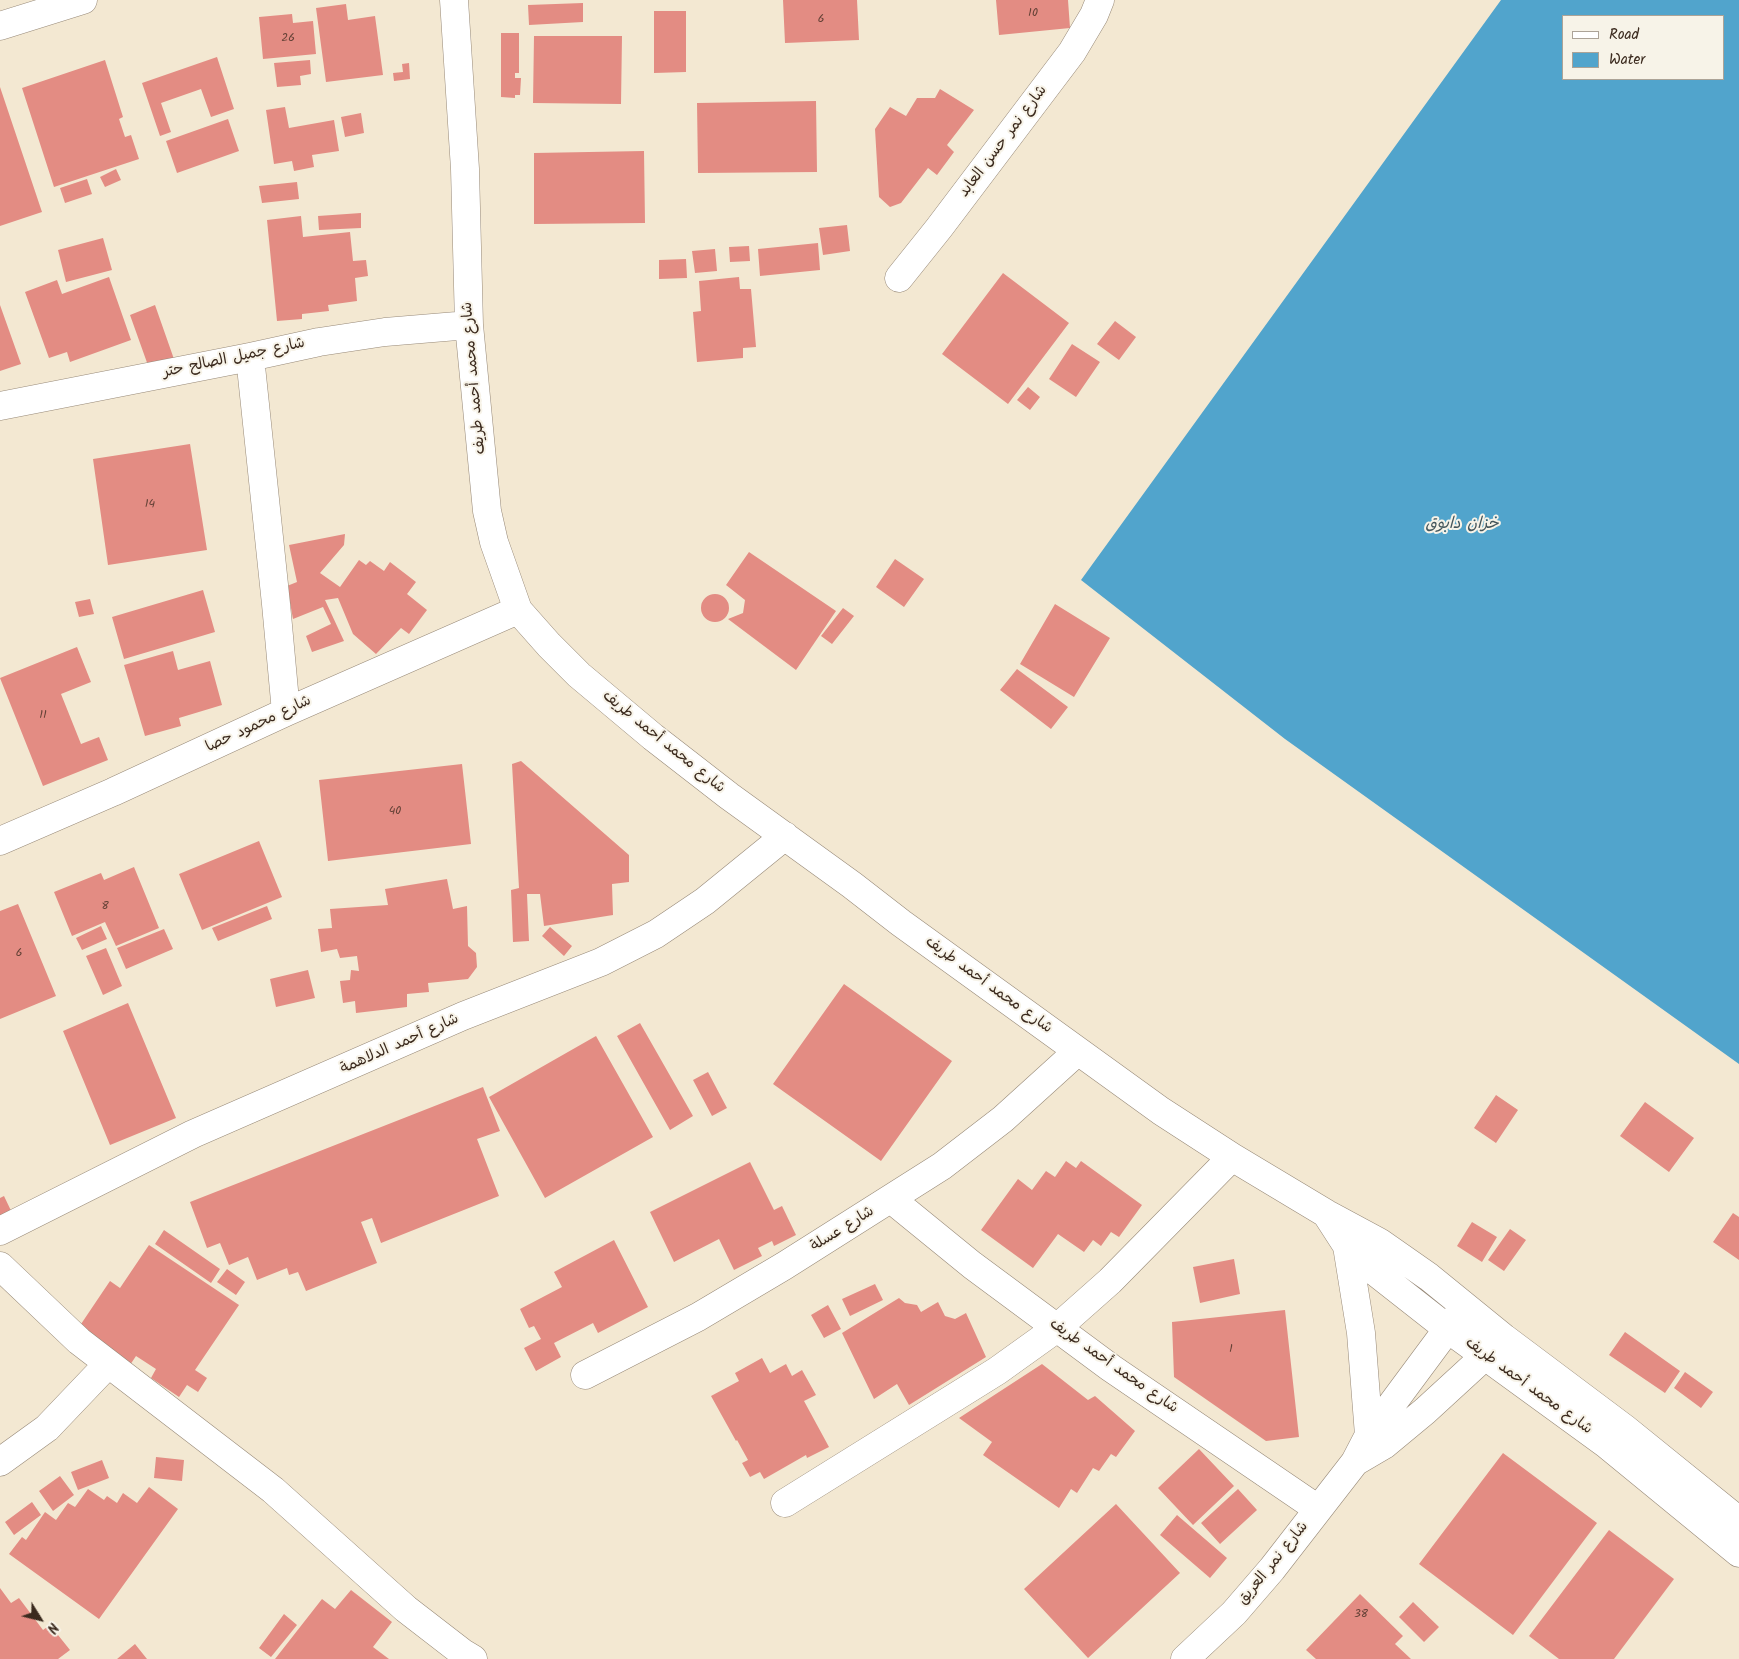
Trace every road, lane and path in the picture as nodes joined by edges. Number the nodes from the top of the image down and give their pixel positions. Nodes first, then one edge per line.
1 (83, 0) edge
2 (454, 0) edge
3 (1100, 0) edge
4 (37, 7) edge
5 (0, 26) edge
6 (899, 278) dead end
7 (469, 325) junction
8 (250, 358) junction
9 (0, 406) edge
10 (518, 610) junction
11 (286, 712) junction
12 (785, 836) junction
13 (0, 840) edge
14 (1078, 1051) junction
15 (1232, 1158) junction
16 (891, 1199) junction
17 (1327, 1214) junction
18 (0, 1231) edge
19 (1347, 1246) junction
20 (0, 1266) edge
21 (1464, 1306) junction
22 (1057, 1328) junction
23 (1448, 1329) junction
24 (1504, 1338) junction
25 (1486, 1357) junction
26 (108, 1364) junction
27 (585, 1375) dead end
28 (1369, 1434) junction
29 (0, 1462) edge
30 (1355, 1462) junction
31 (785, 1503) dead end
32 (1318, 1509) junction
33 (1739, 1521) edge
34 (1739, 1552) edge
35 (1194, 1656) edge
36 (464, 1657) edge

1 - 4 street
2 - 7 street, شارع محمد أحمد طريف
3 - 6 street, شارع نمر حسن العابد
4 - 5 street
7 - 8 street, شارع جميل الصالح حتر
7 - 10 street, شارع محمد أحمد طريف
8 - 9 street, شارع جميل الصالح حتر
8 - 11 street
10 - 11 street, شارع محمود حصا
10 - 12 street, شارع محمد أحمد طريف
11 - 13 street, شارع محمود حصا
12 - 14 street, شارع محمد أحمد طريف
12 - 18 street, شارع أحمد الدلاهمة
14 - 15 street, شارع محمد أحمد طريف
14 - 16 street, شارع عسلة
15 - 17 street, شارع محمد أحمد طريف
15 - 22 street
16 - 22 street, شارع محمد أحمد طريف
16 - 27 street, شارع عسلة
17 - 19 street, شارع محمد أحمد طريف
17 - 21 street, شارع محمد أحمد طريف
19 - 23 street, شارع محمد أحمد طريف
19 - 28 street
20 - 26 street
21 - 23 street, شارع نمر العريق
21 - 24 street, شارع محمد أحمد طريف
22 - 31 street
22 - 32 street, شارع محمد أحمد طريف
23 - 25 street, شارع محمد أحمد طريف
23 - 28 street, شارع نمر العريق
24 - 25 street, شارع نمر العريق
24 - 33 street, شارع محمد أحمد طريف
25 - 30 street, شارع نمر العريق
25 - 34 street, شارع محمد أحمد طريف
26 - 29 street
26 - 36 street
28 - 30 street, شارع نمر العريق
30 - 32 street, شارع نمر العريق
32 - 35 street, شارع نمر العريق

